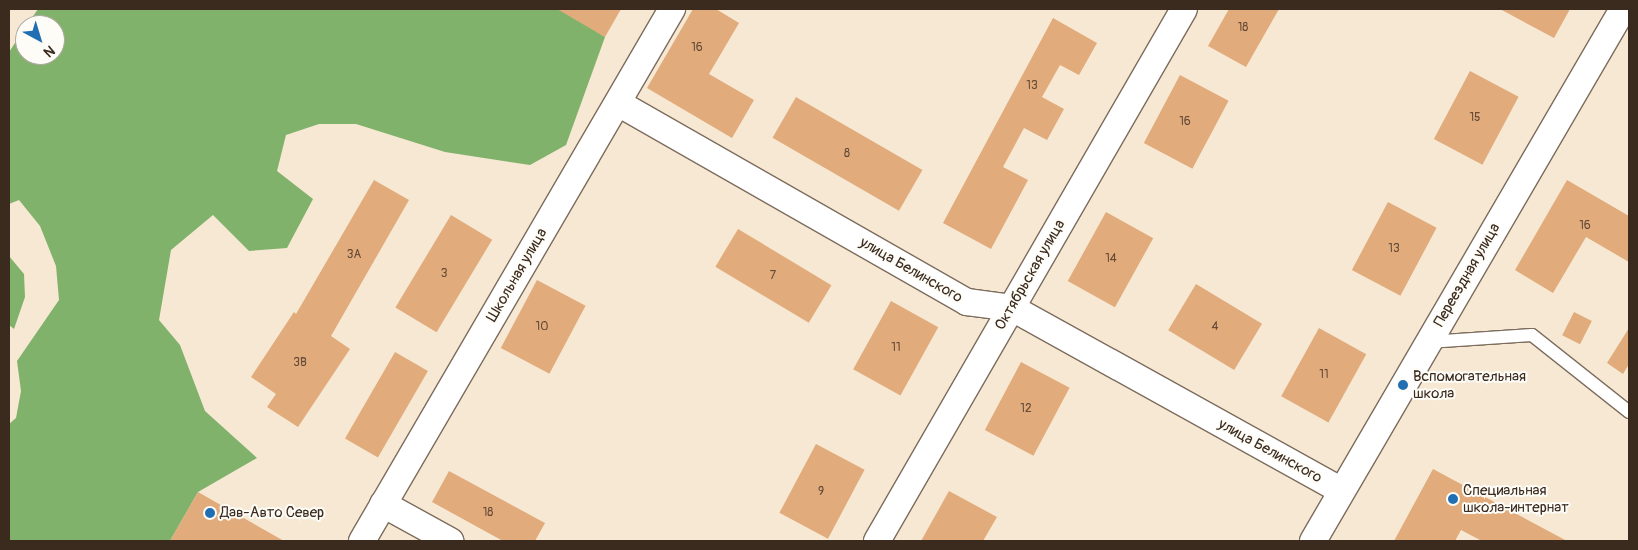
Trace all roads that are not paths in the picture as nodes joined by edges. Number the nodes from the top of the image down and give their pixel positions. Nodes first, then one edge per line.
1 (672, 9) edge
2 (1184, 9) edge
3 (1623, 9) edge
4 (618, 103) junction
5 (1012, 308) junction
6 (1428, 342) junction
7 (1629, 412) edge
8 (1342, 491) junction
9 (383, 504) junction
10 (362, 541) edge
11 (450, 541) edge
12 (877, 541) edge
13 (1313, 541) edge

1 - 4 street, Школьная улица
2 - 5 street, Октябрьская улица
3 - 6 street, Переездная улица
4 - 5 street, улица Белинского
4 - 9 street, Школьная улица
5 - 8 street, улица Белинского
5 - 12 street, Октябрьская улица
6 - 7 lane
6 - 8 street, Переездная улица
8 - 13 street, Переездная улица
9 - 10 street, Школьная улица
9 - 11 street

